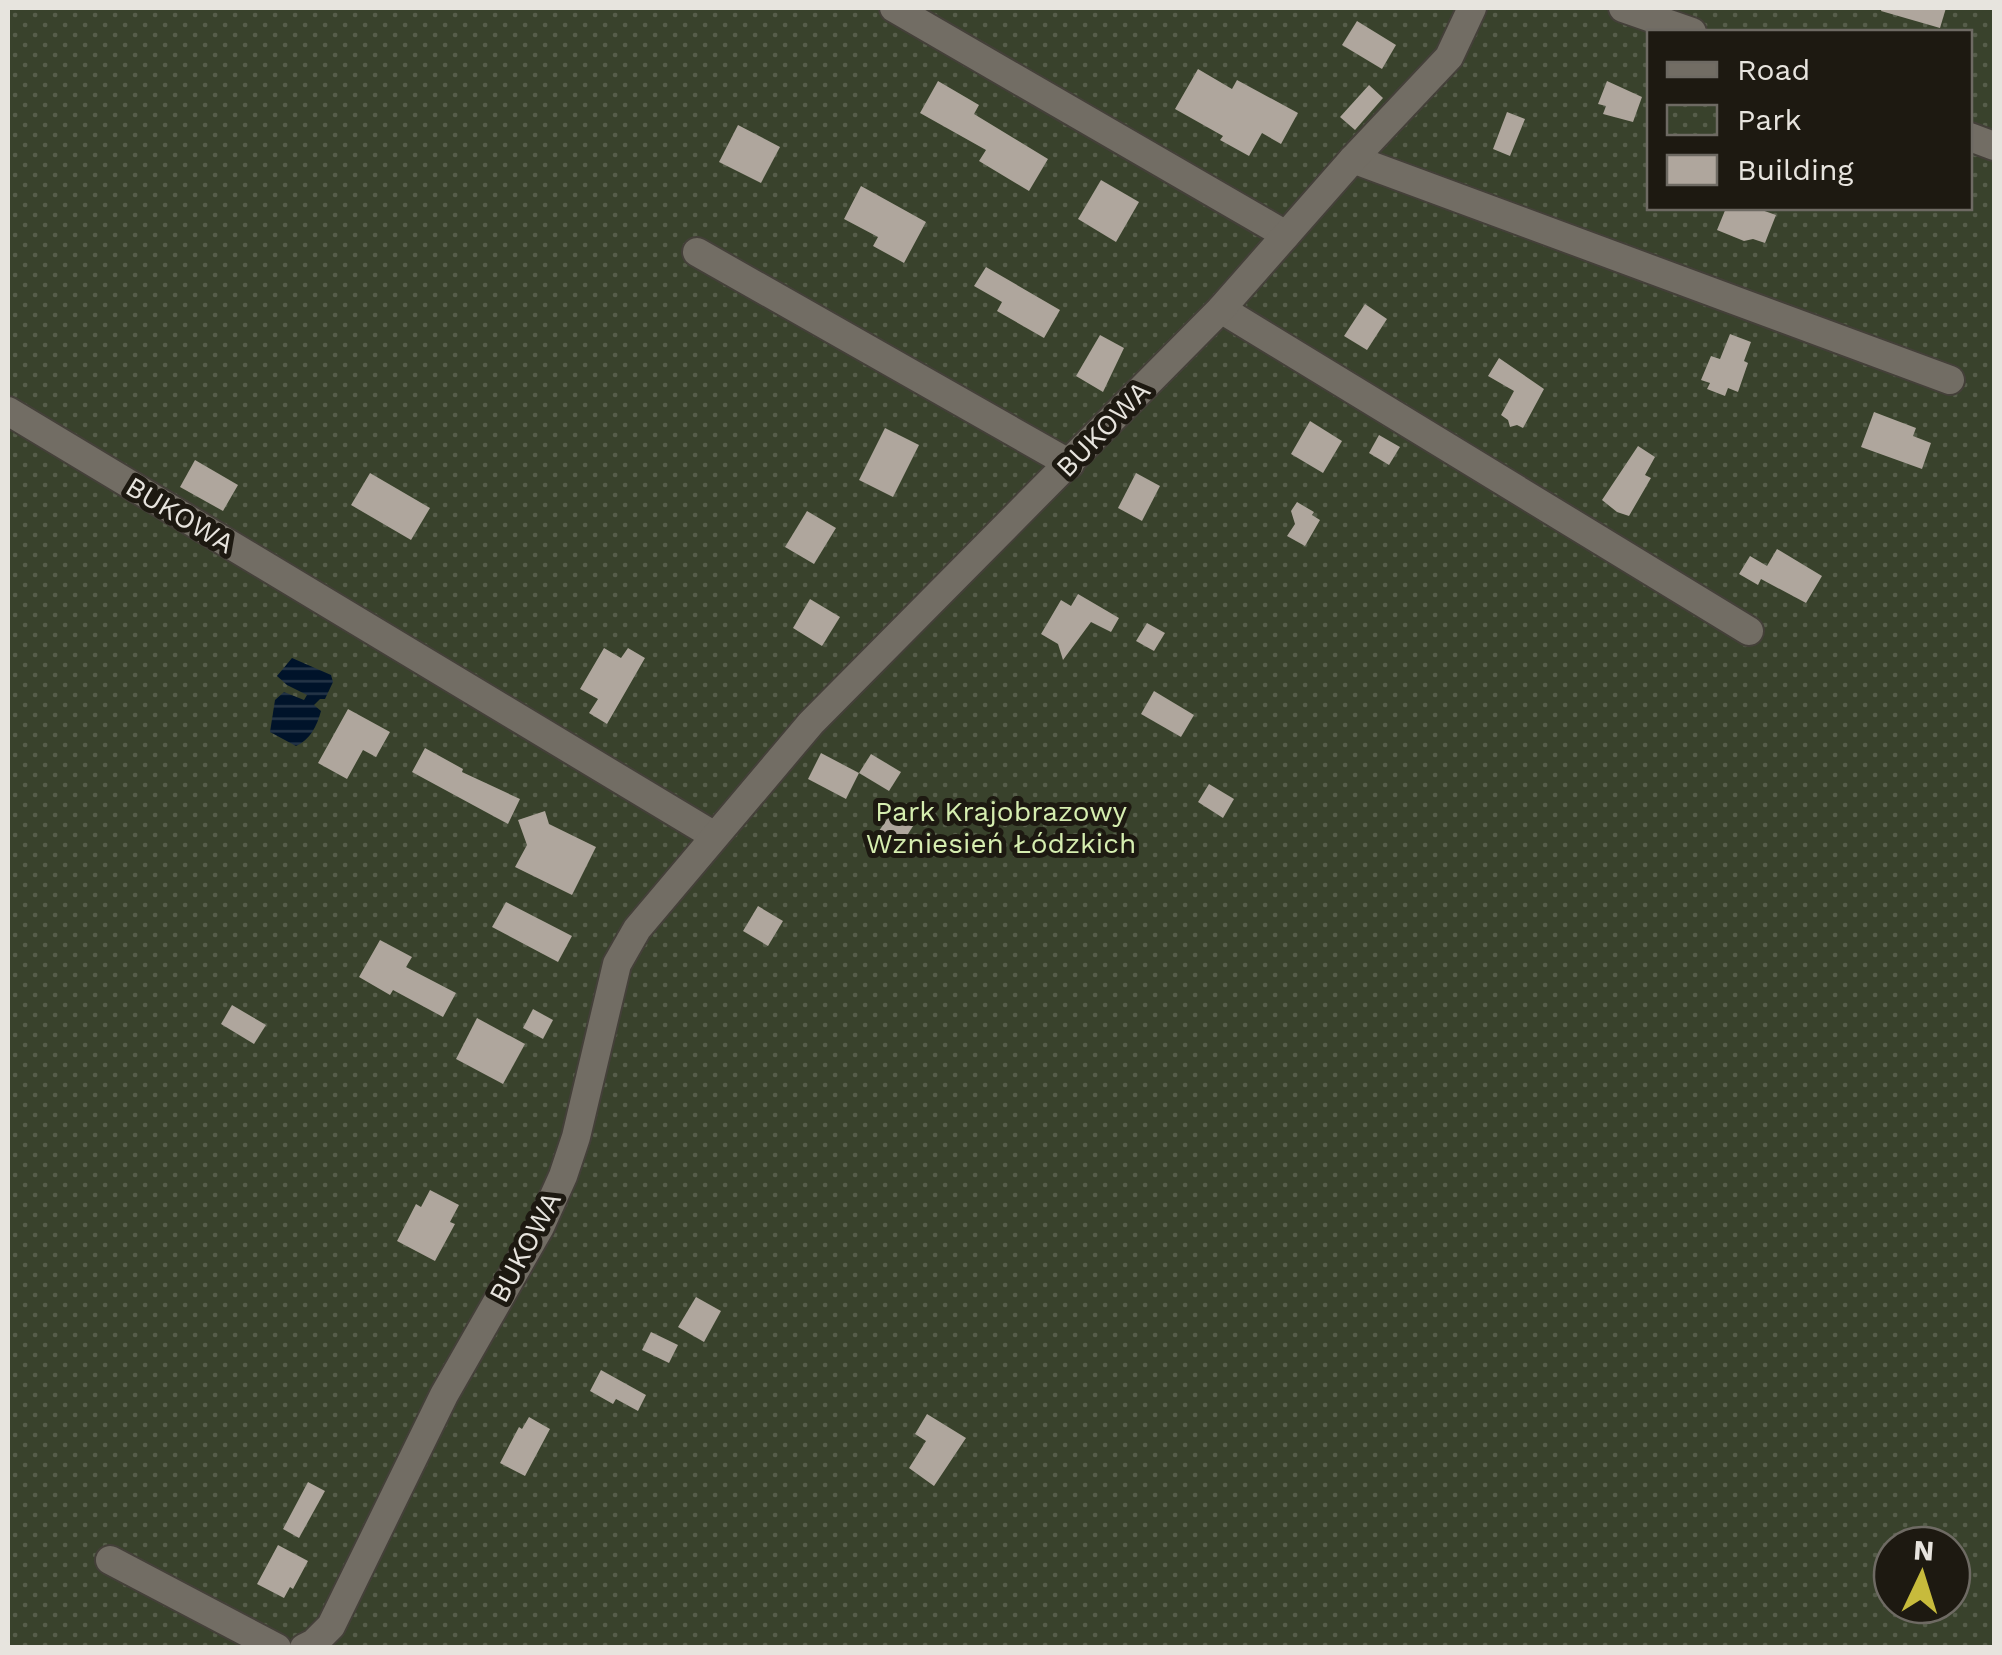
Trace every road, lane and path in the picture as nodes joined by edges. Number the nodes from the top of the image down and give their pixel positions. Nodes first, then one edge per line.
1 (894, 8) edge
2 (1472, 8) edge
3 (1623, 8) edge
4 (1686, 30) edge
5 (1352, 159) junction
6 (1286, 235) junction
7 (697, 252) dead end
8 (1221, 309) junction
9 (1950, 380) dead end
10 (8, 411) edge
11 (1070, 464) junction
12 (1749, 631) dead end
13 (713, 835) junction
14 (110, 1560) dead end
15 (277, 1648) edge
16 (304, 1648) edge

1 - 6 street
2 - 5 street, BUKOWA
3 - 4 street
5 - 6 street, BUKOWA
5 - 9 street
6 - 8 street, BUKOWA
7 - 11 street
8 - 11 street, BUKOWA
8 - 12 street
10 - 13 street, BUKOWA
11 - 13 street, BUKOWA
13 - 16 street, BUKOWA
14 - 15 street

